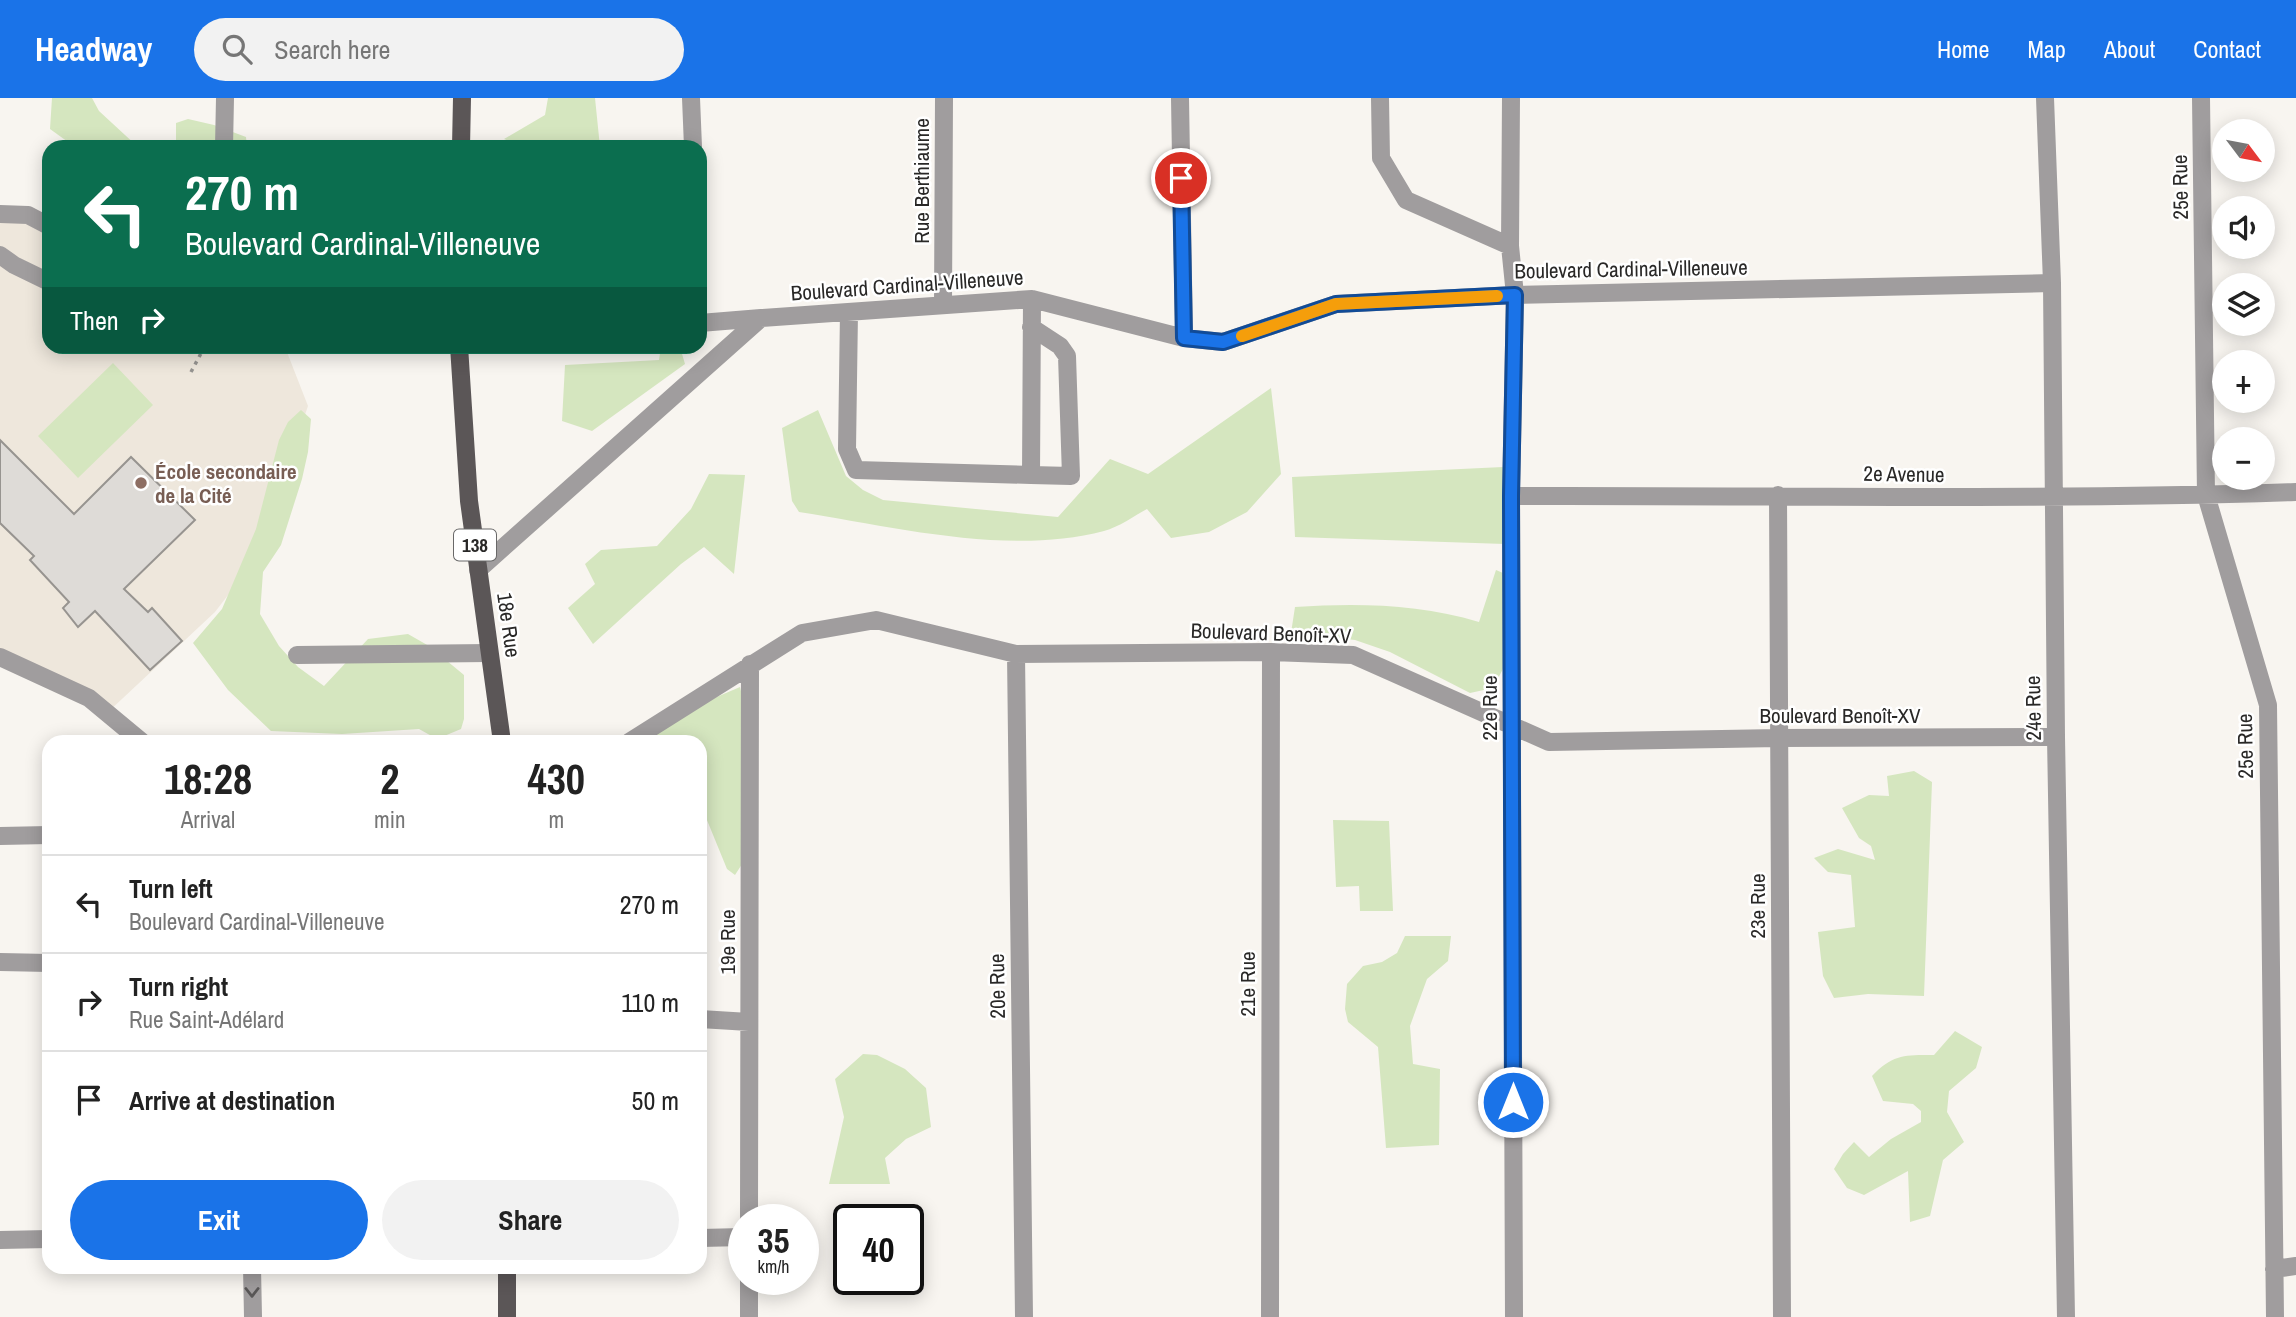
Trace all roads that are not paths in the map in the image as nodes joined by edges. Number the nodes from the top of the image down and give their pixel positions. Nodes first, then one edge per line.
1 (225, 98) edge
2 (462, 98) edge
3 (691, 98) edge
4 (944, 98) edge
5 (1180, 98) edge
6 (1380, 98) edge
7 (1511, 98) edge
8 (2045, 98) edge
9 (2202, 98) edge
10 (224, 140) edge
11 (461, 140) edge
12 (693, 140) edge
13 (0, 214) edge
14 (42, 222) edge
15 (1510, 246) junction
16 (0, 255) edge
17 (42, 279) edge
18 (2052, 282) junction
19 (1515, 295) junction
20 (1031, 299) junction
21 (943, 305) junction
22 (849, 312) junction
23 (761, 318) junction
24 (707, 322) edge
25 (1031, 327) junction
26 (1184, 338) junction
27 (460, 354) edge
28 (1031, 475) junction
29 (2296, 492) edge
30 (1778, 495) junction
31 (2206, 495) junction
32 (1511, 496) junction
33 (2054, 498) junction
34 (478, 570) junction
35 (1271, 652) junction
36 (489, 653) junction
37 (1016, 654) junction
38 (297, 655) dead end
39 (0, 657) edge
40 (750, 664) junction
41 (1512, 725) junction
42 (134, 735) edge
43 (501, 735) edge
44 (640, 735) edge
45 (2056, 737) junction
46 (1779, 738) junction
47 (42, 835) edge
48 (0, 836) edge
49 (0, 962) edge
50 (42, 962) edge
51 (707, 1019) edge
52 (749, 1022) junction
53 (749, 1204) edge
54 (728, 1237) edge
55 (707, 1238) edge
56 (0, 1240) edge
57 (42, 1240) edge
58 (2296, 1266) edge
59 (2274, 1269) junction
60 (252, 1274) edge
61 (507, 1274) edge
62 (749, 1295) edge
63 (253, 1317) edge
64 (507, 1317) edge
65 (749, 1317) edge
66 (1024, 1317) edge
67 (1269, 1317) edge
68 (1514, 1317) edge
69 (1782, 1317) edge
70 (2066, 1317) edge
71 (2275, 1317) edge

1 - 10 street
2 - 11 main road
3 - 12 street
4 - 21 street, Rue Berthiaume
5 - 26 street
6 - 15 street
7 - 15 street, 22e Rue
8 - 18 street, 24e Rue
9 - 31 street, 25e Rue
13 - 14 street
15 - 19 street, 22e Rue
16 - 17 street
18 - 19 street, Boulevard Cardinal-Villeneuve
18 - 33 street, 24e Rue
19 - 26 street, Boulevard Cardinal-Villeneuve
19 - 32 street, 22e Rue
20 - 21 street, Boulevard Cardinal-Villeneuve
20 - 25 street
20 - 26 street, Boulevard Cardinal-Villeneuve
21 - 22 street, Boulevard Cardinal-Villeneuve
22 - 23 street, Boulevard Cardinal-Villeneuve
22 - 28 street
23 - 24 street, Boulevard Cardinal-Villeneuve
23 - 34 street
25 - 28 street
25 - 28 street
27 - 34 main road, 18e Rue / 138
29 - 31 street, 2e Avenue
30 - 32 street, 2e Avenue
30 - 33 street, 2e Avenue
30 - 46 street, 23e Rue
31 - 33 street, 2e Avenue
31 - 59 street, 25e Rue
32 - 41 street, 22e Rue
33 - 45 street, 24e Rue
34 - 36 main road, 18e Rue / 138
35 - 37 street, Boulevard Benoît-XV
35 - 41 street, Boulevard Benoît-XV
35 - 67 street, 21e Rue
36 - 38 street
36 - 43 main road, 18e Rue / 138
37 - 40 street, Boulevard Benoît-XV
37 - 66 street, 20e Rue
39 - 42 street
40 - 44 street, Boulevard Benoît-XV
40 - 52 street, 19e Rue
41 - 46 street, Boulevard Benoît-XV
41 - 68 street, 22e Rue
45 - 46 street, Boulevard Benoît-XV
45 - 70 street, 24e Rue
46 - 69 street, 23e Rue
47 - 48 street
49 - 50 street
51 - 52 street
52 - 53 street, 19e Rue
54 - 55 street
56 - 57 street
58 - 59 street
59 - 71 street, 25e Rue
60 -> 63 street
61 - 64 main road
62 - 65 street

